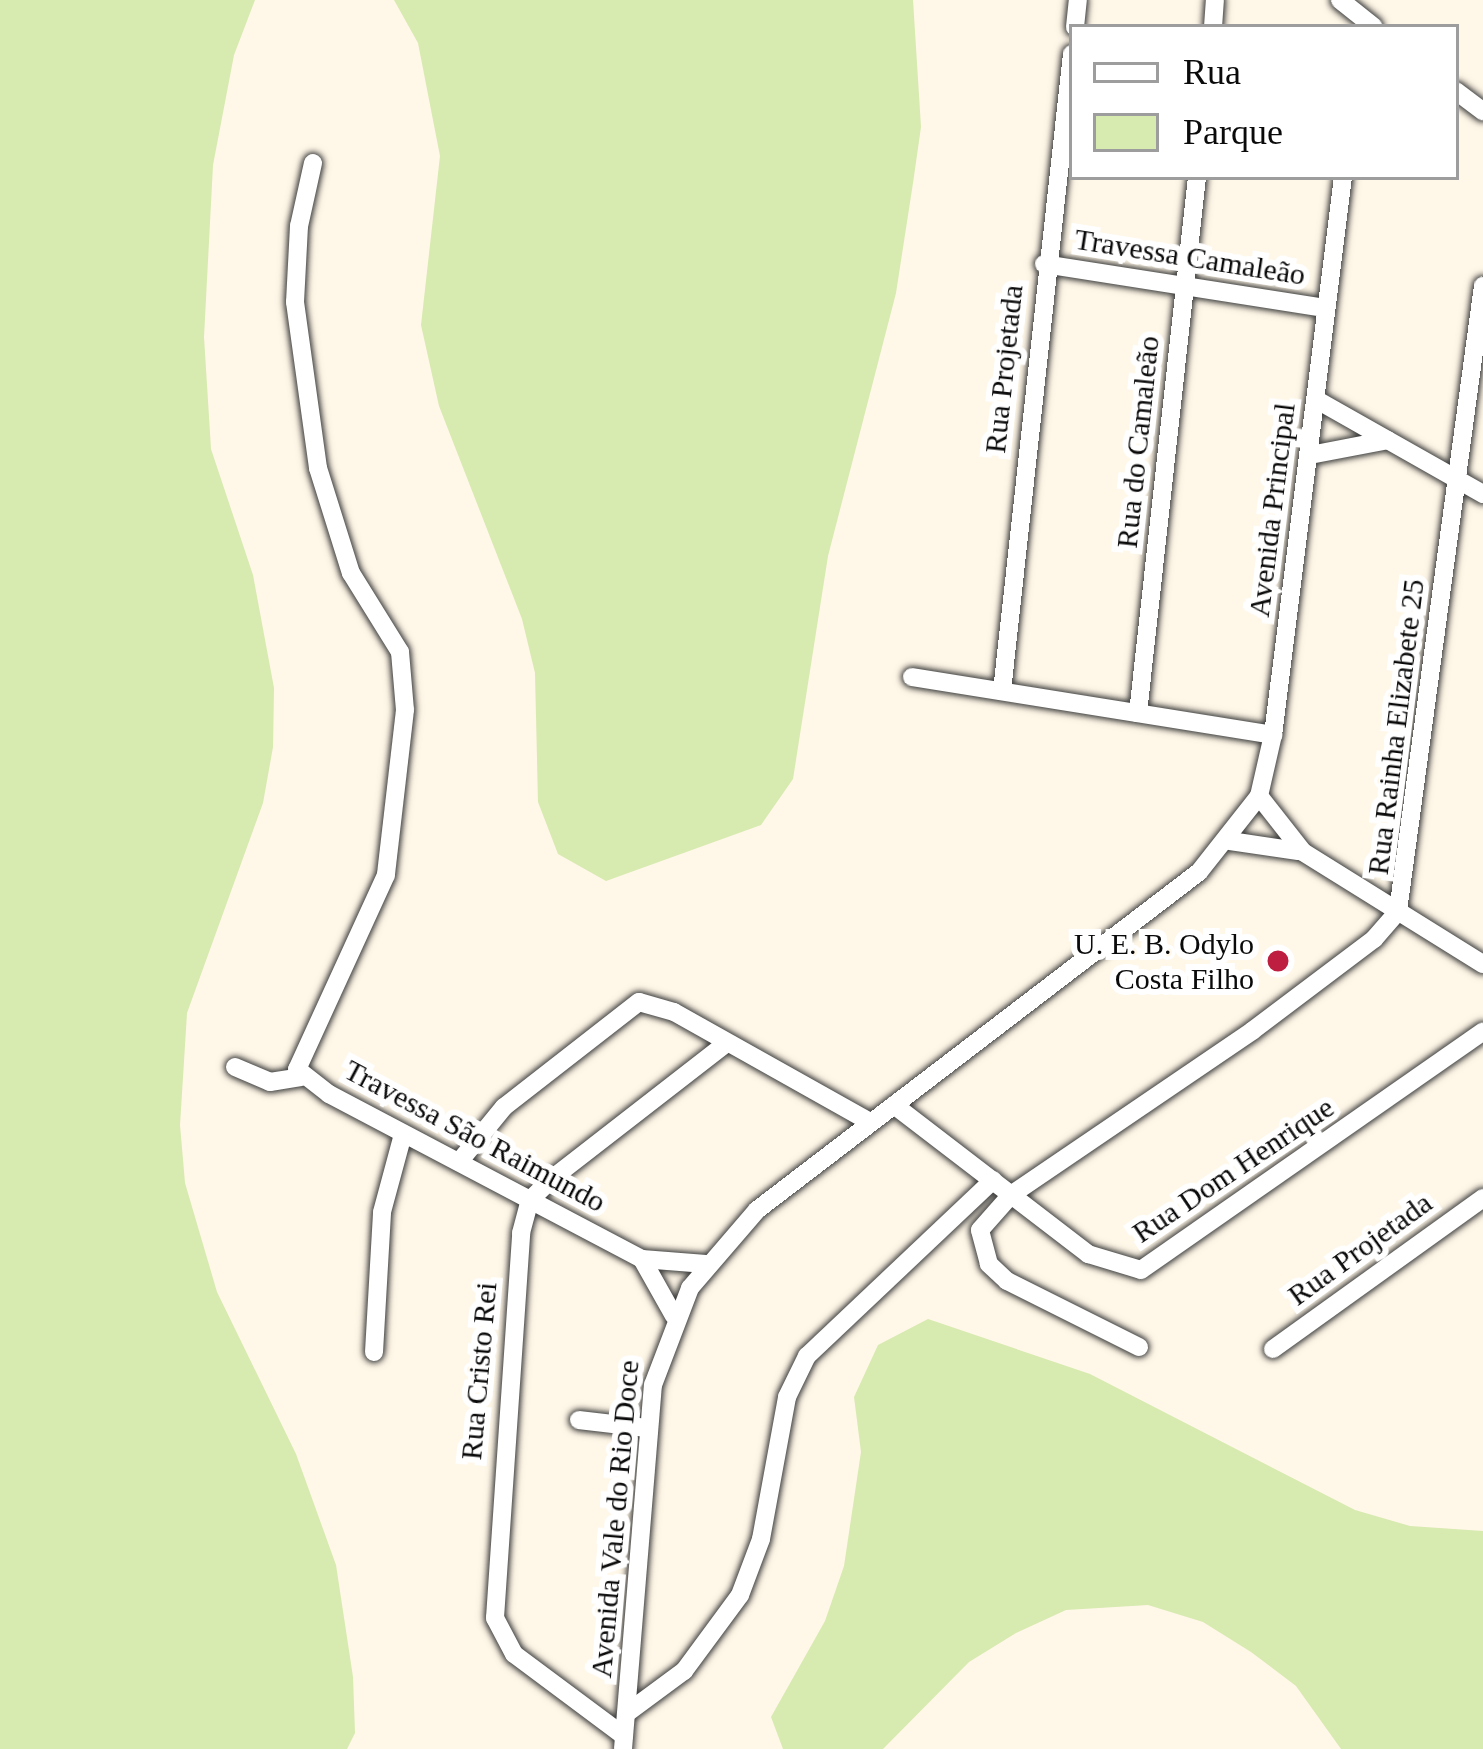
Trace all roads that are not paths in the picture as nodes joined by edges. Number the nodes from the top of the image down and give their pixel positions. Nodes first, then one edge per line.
1 (1069, 77) edge
2 (313, 163) dead end
3 (1197, 180) edge
4 (1343, 180) edge
5 (1044, 265) junction
6 (1185, 286) junction
7 (1483, 286) edge
8 (1326, 308) junction
9 (1317, 400) junction
10 (1388, 440) junction
11 (1310, 455) junction
12 (1458, 479) junction
13 (1483, 494) edge
14 (912, 677) dead end
15 (1002, 691) junction
16 (1138, 713) junction
17 (1274, 735) junction
18 (1259, 796) junction
19 (1230, 841) junction
20 (1303, 852) junction
21 (1398, 911) junction
22 (1483, 964) edge
23 (1483, 1030) edge
24 (724, 1045) junction
25 (235, 1066) dead end
26 (301, 1077) junction
27 (894, 1105) junction
28 (870, 1122) junction
29 (403, 1134) junction
30 (459, 1162) junction
31 (993, 1180) junction
32 (1011, 1195) junction
33 (1483, 1198) edge
34 (530, 1200) junction
35 (642, 1259) junction
36 (706, 1264) junction
37 (674, 1316) junction
38 (1139, 1347) dead end
39 (1273, 1348) dead end
40 (374, 1352) dead end
41 (579, 1420) dead end
42 (647, 1428) junction
43 (626, 1713) junction
44 (623, 1742) edge

1 - 5 street, Rua Projetada
2 - 26 street, Travessa São Raimundo
3 - 6 street, Rua do Camaleão
4 - 8 street, Avenida Principal
5 - 6 street, Travessa Camaleão
5 - 15 street, Rua Projetada
6 - 8 street, Travessa Camaleão
6 - 16 street, Rua do Camaleão
7 - 12 street, Rua Rainha Elizabete 25
8 - 9 street, Avenida Principal
9 - 10 street
9 - 11 street, Avenida Principal
10 - 11 street
10 - 12 street
11 - 17 street, Avenida Principal
12 - 13 street
12 - 21 street, Rua Rainha Elizabete 25
14 - 15 street
15 - 16 street
16 - 17 street
17 - 18 street, Avenida Principal
18 - 19 street, Avenida Principal
18 - 20 street
19 - 20 street
19 - 27 street, Avenida Principal
20 - 21 street
21 - 22 street
21 - 32 street, Rua Rainha Elizabete 25
23 - 32 street, Rua Dom Henrique
24 - 28 street
24 - 30 street
24 - 34 street
25 - 26 street
26 - 29 street, Travessa São Raimundo
27 - 28 street, Avenida Vale do Rio Doce
27 - 31 street
28 - 36 street, Avenida Vale do Rio Doce
29 - 30 street, Travessa São Raimundo
29 - 40 street
30 - 34 street, Travessa São Raimundo
31 - 32 street
31 - 43 street
32 - 38 street
33 - 39 street, Rua Projetada
34 - 35 street, Travessa São Raimundo
34 - 44 street, Rua Cristo Rei
35 - 36 street, Travessa São Raimundo
35 - 37 street
36 - 37 street, Avenida Vale do Rio Doce
37 - 42 street, Avenida Vale do Rio Doce
41 - 42 street
42 - 43 street, Avenida Vale do Rio Doce
43 - 44 street, Avenida Vale do Rio Doce

